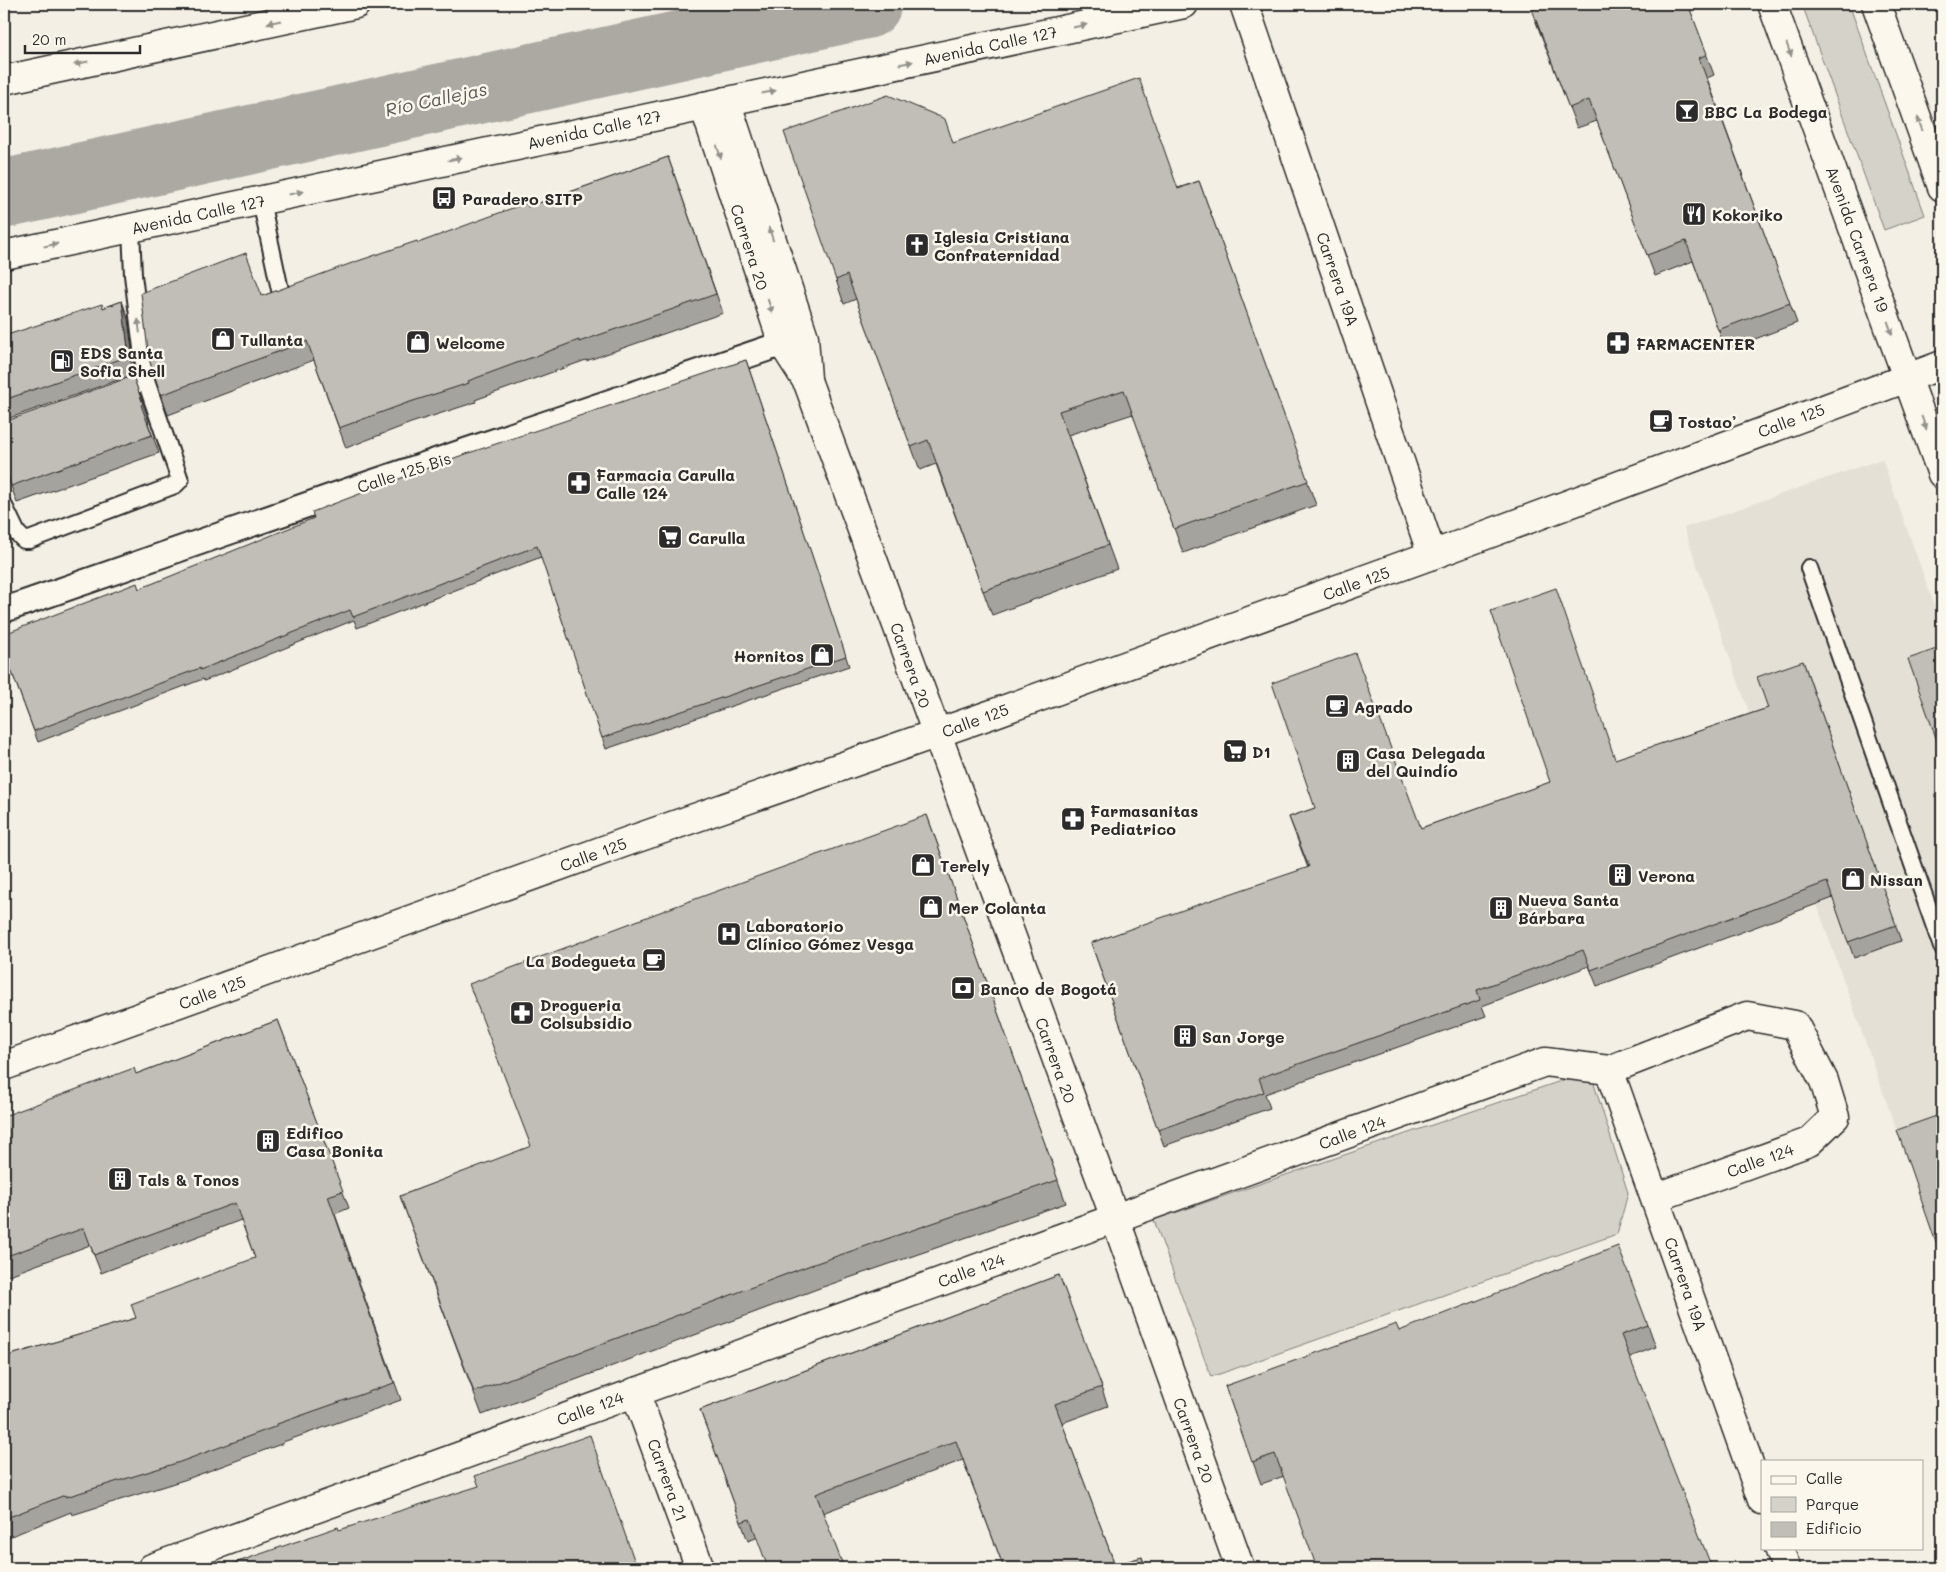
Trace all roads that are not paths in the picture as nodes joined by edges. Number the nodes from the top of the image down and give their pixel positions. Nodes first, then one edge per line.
1 (356, 4) edge
2 (1184, 4) edge
3 (1244, 4) edge
4 (1772, 4) edge
5 (1876, 4) edge
6 (4, 80) edge
7 (715, 103) junction
8 (1942, 187) edge
9 (261, 200) junction
10 (131, 228) junction
11 (4, 255) edge
12 (282, 299) edge
13 (793, 340) junction
14 (1942, 364) edge
15 (1907, 377) junction
16 (146, 382) junction
17 (119, 391) edge
18 (1942, 474) edge
19 (4, 506) edge
20 (1432, 555) junction
21 (1809, 568) dead end
22 (4, 610) edge
23 (936, 734) junction
24 (1942, 947) edge
25 (4, 1066) edge
26 (1608, 1070) junction
27 (1655, 1198) junction
28 (1115, 1218) junction
29 (635, 1392) junction
30 (1761, 1497) edge
31 (1780, 1550) edge
32 (164, 1566) edge
33 (700, 1568) edge
34 (1240, 1568) edge
35 (1786, 1568) edge

1 -> 6 street
7 -> 2 street, Avenida Calle 127
3 - 20 street, Carrera 19A
4 -> 15 street, Avenida Carrera 19
8 -> 5 street
9 -> 7 street, Avenida Calle 127
7 - 13 street, Carrera 20
9 - 10 street, Avenida Calle 127
9 - 12 lane
11 -> 10 street, Avenida Calle 127
16 -> 10 lane
13 - 22 street, Calle 125 Bis
13 - 23 street, Carrera 20
14 - 15 street, Calle 125
15 -> 18 street, Avenida Carrera 19
15 - 20 street, Calle 125
16 - 17 lane
16 - 19 lane
20 - 23 street, Calle 125
21 - 24 lane
23 - 25 street, Calle 125
23 - 28 street, Carrera 20
26 - 27 street, Carrera 19A
26 - 27 street, Calle 124
26 - 28 street, Calle 124
27 - 30 street, Carrera 19A
28 - 29 street, Calle 124
28 - 34 street, Carrera 20
29 - 32 street, Calle 124
29 - 33 street, Carrera 21
31 - 35 street

